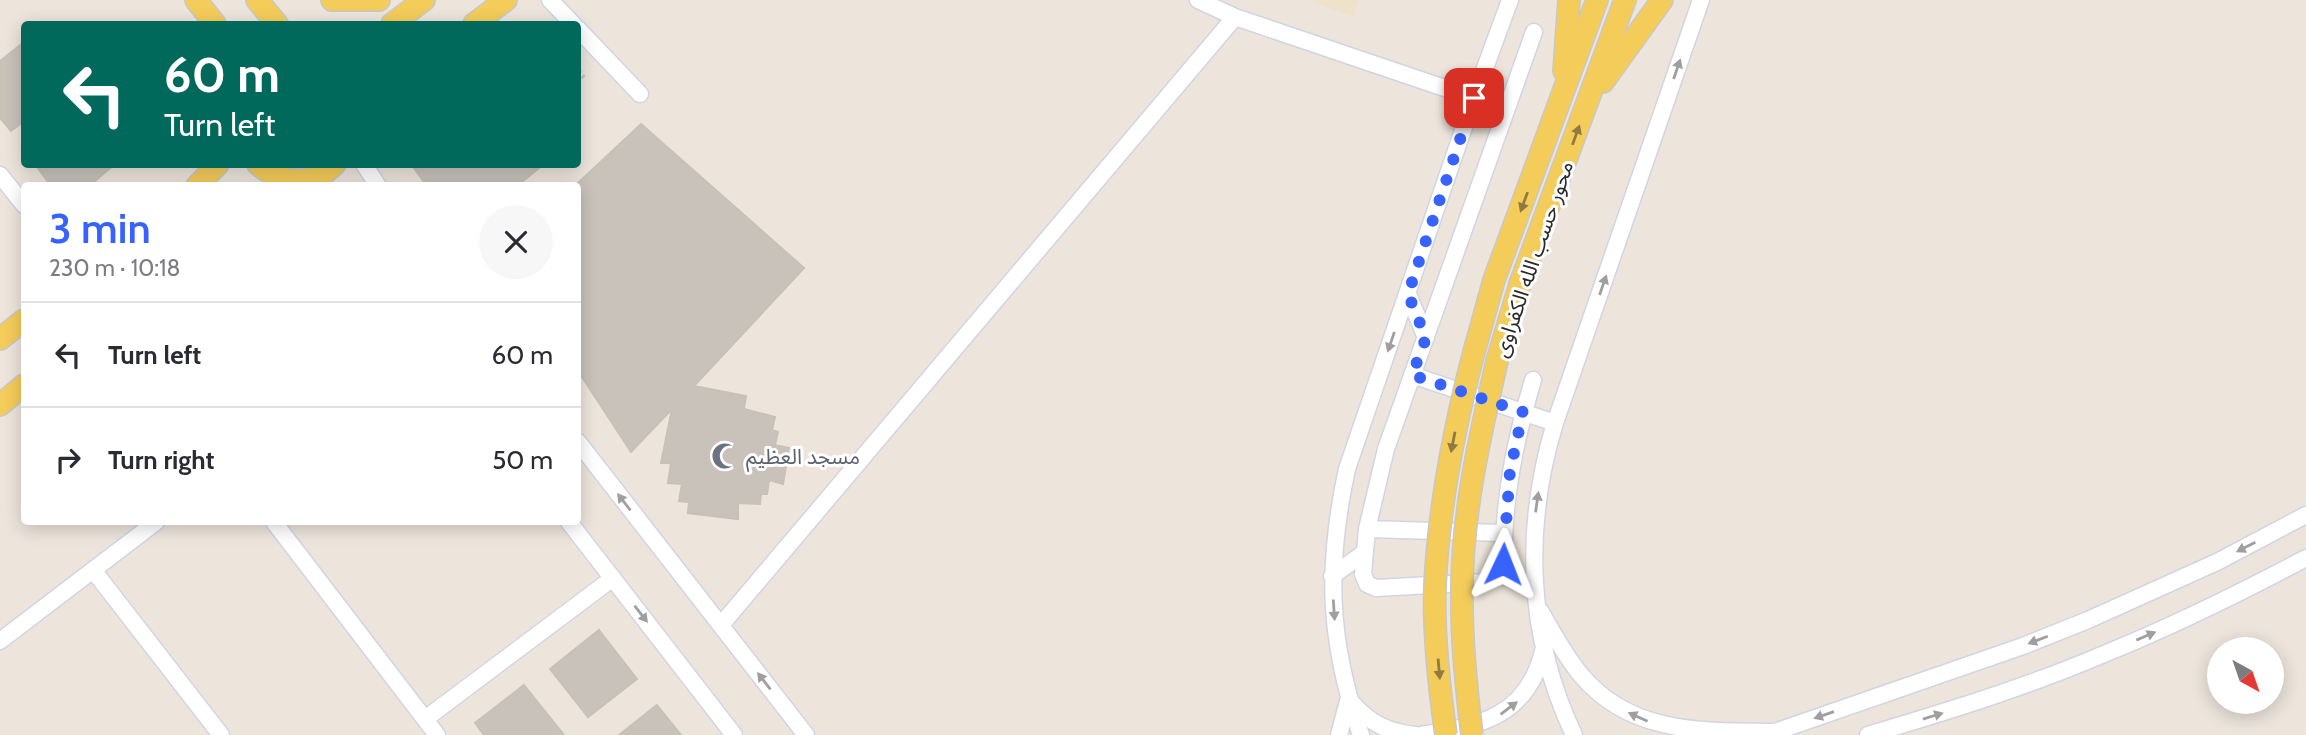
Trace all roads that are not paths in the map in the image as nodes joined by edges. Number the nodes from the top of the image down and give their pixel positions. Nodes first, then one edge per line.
1 (196, 0) edge
2 (332, 0) edge
3 (379, 0) edge
4 (425, 0) edge
5 (506, 0) edge
6 (550, 0) edge
7 (1198, 0) edge
8 (1510, 0) edge
9 (1569, 0) edge
10 (1597, 0) edge
11 (1625, 0) edge
12 (1662, 0) edge
13 (1701, 0) edge
14 (1235, 17) junction
15 (213, 21) edge
16 (396, 21) edge
17 (478, 21) edge
18 (570, 21) edge
19 (581, 32) edge
20 (1534, 32) dead end
21 (640, 94) dead end
22 (1563, 97) junction
23 (1474, 98) junction
24 (1587, 104) junction
25 (214, 168) edge
26 (262, 168) edge
27 (329, 168) edge
28 (0, 175) edge
29 (201, 182) edge
30 (293, 182) edge
31 (300, 182) edge
32 (21, 201) edge
33 (1408, 294) junction
34 (21, 322) edge
35 (1426, 338) junction
36 (0, 339) edge
37 (1412, 375) junction
38 (1533, 380) dead end
39 (21, 388) edge
40 (0, 405) edge
41 (1523, 412) junction
42 (1555, 423) junction
43 (581, 446) edge
44 (2306, 515) edge
45 (152, 525) edge
46 (276, 525) edge
47 (571, 525) edge
48 (1367, 529) junction
49 (1503, 533) junction
50 (1364, 553) junction
51 (2306, 558) edge
52 (93, 570) junction
53 (1332, 576) junction
54 (613, 578) junction
55 (1535, 603) junction
56 (721, 625) junction
57 (0, 640) edge
58 (1543, 651) junction
59 (1348, 698) junction
60 (425, 719) junction
61 (1772, 733) edge
62 (221, 735) edge
63 (437, 735) edge
64 (734, 735) edge
65 (806, 735) edge
66 (1339, 735) edge
67 (1361, 735) edge
68 (1416, 735) edge
69 (1421, 735) edge
70 (1446, 735) edge
71 (1472, 735) edge
72 (1574, 735) edge
73 (1868, 735) edge

1 - 15 main road
2 - 3 main road
4 - 16 main road
5 - 17 main road
6 - 18 street
7 - 14 street
8 - 23 street
9 - 22 main road
10 - 22 main road, محور حسب الله الكفراوى
11 - 24 main road, محور حسب الله الكفراوى
12 - 24 main road
42 -> 13 street
14 - 23 street
14 - 56 street
19 - 21 street
20 - 35 street
22 -> 70 main road, محور حسب الله الكفراوى, bridge
23 - 33 street
71 -> 24 main road, محور حسب الله الكفراوى, bridge
25 - 29 main road
26 - 30 main road
27 - 31 main road
28 - 32 street
33 - 35 street
33 -> 53 street
34 - 36 main road
35 - 37 street
37 - 41 street
37 - 48 street
38 - 41 street
39 - 40 main road
41 - 42 street
41 - 49 street
55 -> 42 street
56 -> 43 street
44 -> 61 street
45 - 52 street
46 - 60 street
47 - 54 street
48 - 49 street
48 - 50 street
49 - 50 street
50 - 53 street
73 -> 51 street
52 - 57 street
52 - 62 street
53 -> 59 street
54 - 60 street
54 -> 64 street
55 - 58 street
61 -> 55 street
65 -> 56 street
69 -> 58 street
58 - 72 street
59 - 66 street
59 - 67 street
59 - 68 street
60 - 63 street

